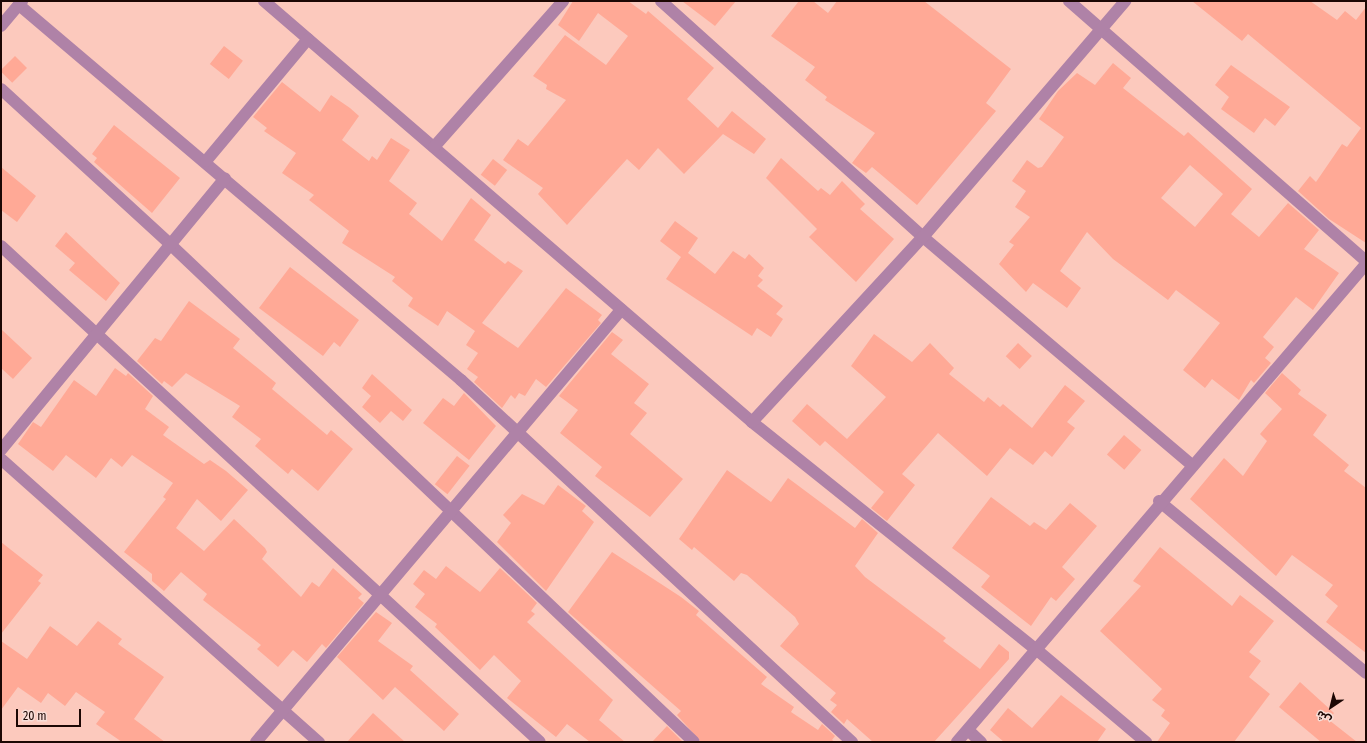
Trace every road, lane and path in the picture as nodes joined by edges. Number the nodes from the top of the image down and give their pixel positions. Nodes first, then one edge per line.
1 (264, 1) edge
2 (563, 1) edge
3 (661, 1) edge
4 (1069, 1) edge
5 (1125, 1) edge
6 (21, 3) edge
7 (1, 26) edge
8 (1100, 28) junction
9 (308, 39) junction
10 (1, 89) edge
11 (434, 147) junction
12 (206, 161) junction
13 (225, 178) junction
14 (923, 237) junction
15 (171, 245) junction
16 (1, 246) edge
17 (1366, 261) edge
18 (1366, 264) edge
19 (621, 310) junction
20 (97, 335) junction
21 (752, 422) junction
22 (516, 431) junction
23 (1, 450) edge
24 (1, 459) edge
25 (1191, 464) junction
26 (1159, 502) junction
27 (449, 511) junction
28 (380, 593) junction
29 (1037, 650) junction
30 (1366, 673) edge
31 (282, 710) junction
32 (968, 730) junction
33 (256, 742) edge
34 (319, 742) edge
35 (540, 742) edge
36 (694, 742) edge
37 (852, 742) edge
38 (957, 742) edge
39 (981, 742) edge
40 (1146, 742) edge

1 - 9 street
2 - 11 street
3 - 14 street
4 - 8 street
5 - 8 street
6 - 7 street
6 - 12 street
8 - 14 street
8 - 17 street
9 - 11 street
9 - 12 street
10 - 15 street
11 - 19 street
12 - 13 street
13 - 15 street
13 - 22 street
14 - 21 street
14 - 25 street
15 - 20 street
15 - 27 street
16 - 20 street
18 - 25 street
19 - 21 street
19 - 22 street
20 - 23 street
20 - 28 street
21 - 29 street
22 - 27 street
22 - 37 street
24 - 31 street
25 - 26 street
26 - 29 street
26 - 30 street
27 - 28 street
27 - 36 street
28 - 31 street
28 - 35 street
29 - 32 street
29 - 40 street
31 - 33 street
31 - 34 street
32 - 38 street
32 - 39 street

